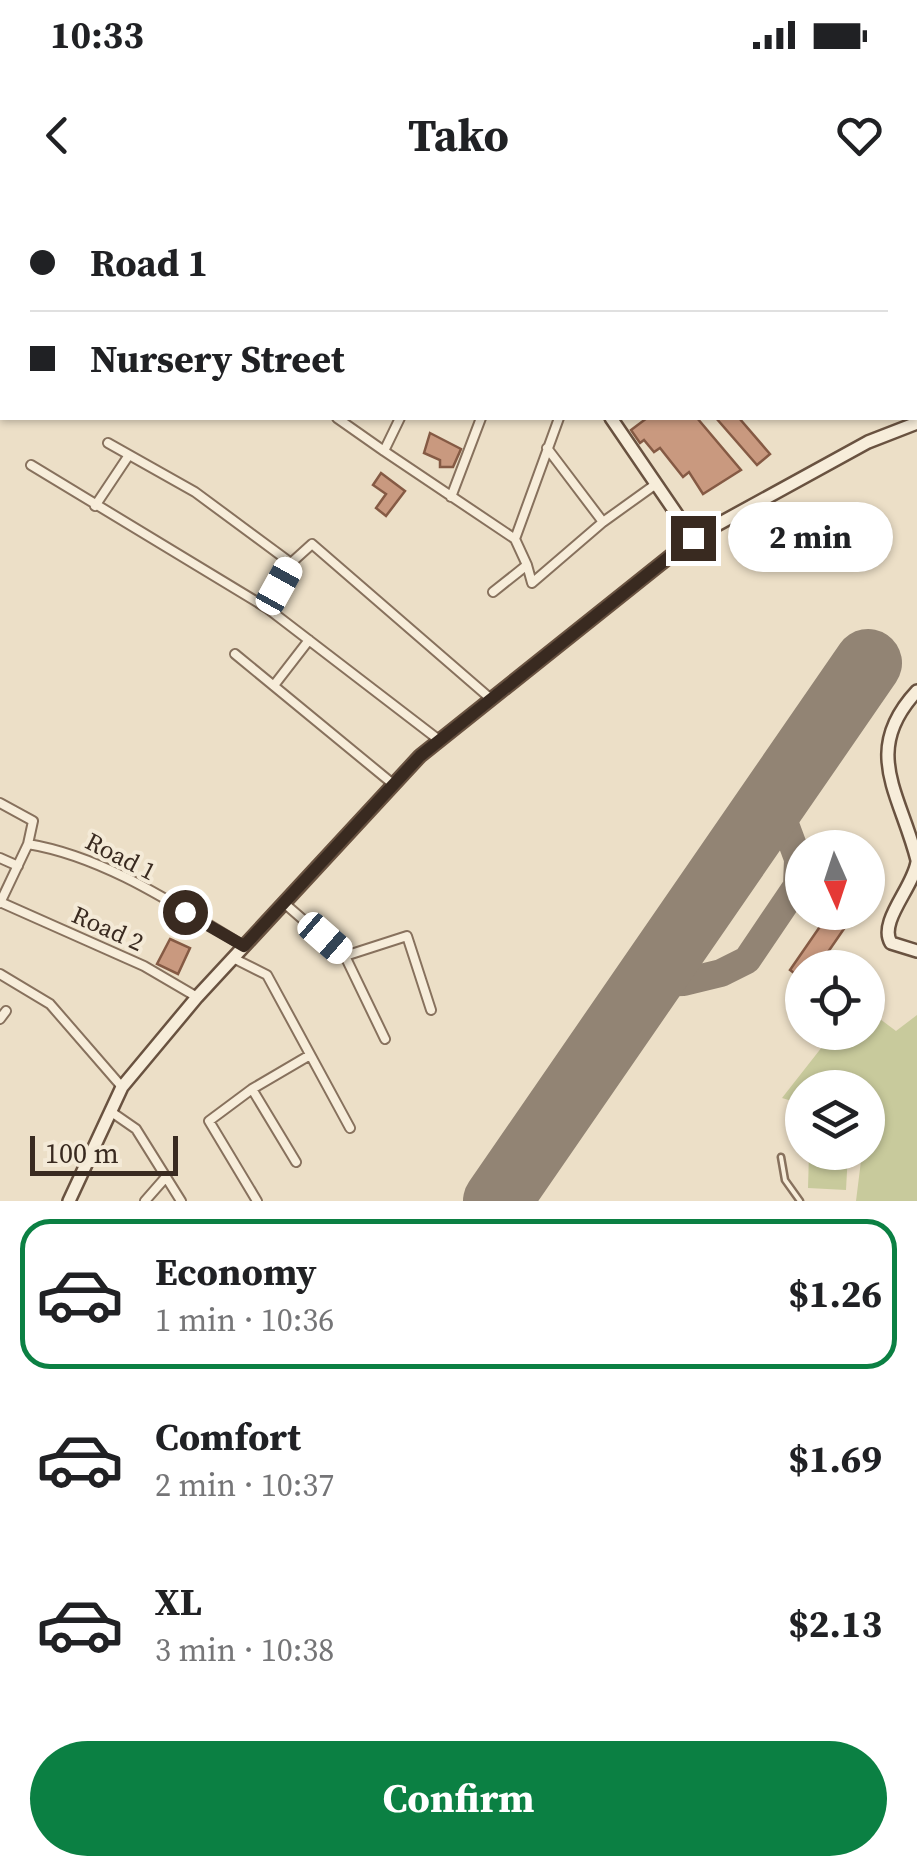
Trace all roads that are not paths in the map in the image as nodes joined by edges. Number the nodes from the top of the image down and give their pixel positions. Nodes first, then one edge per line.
1 (340, 420) edge
2 (399, 420) edge
3 (480, 420) edge
4 (558, 420) edge
5 (613, 420) edge
6 (917, 423) edge
7 (108, 443) dead end
8 (547, 448) junction
9 (384, 451) junction
10 (129, 454) junction
11 (32, 465) dead end
12 (658, 483) junction
13 (451, 497) junction
14 (95, 506) junction
15 (603, 522) junction
16 (515, 538) junction
17 (693, 538) junction
18 (291, 564) junction
19 (527, 565) junction
20 (493, 592) dead end
21 (267, 608) junction
22 (309, 640) junction
23 (235, 654) dead end
24 (275, 684) junction
25 (917, 691) edge
26 (492, 699) junction
27 (439, 740) junction
28 (394, 784) junction
29 (0, 803) edge
30 (915, 842) edge
31 (28, 844) junction
32 (0, 858) edge
33 (917, 861) edge
34 (18, 866) junction
35 (0, 903) edge
36 (284, 903) junction
37 (244, 946) junction
38 (917, 951) edge
39 (345, 956) junction
40 (233, 958) junction
41 (0, 974) edge
42 (197, 997) junction
43 (431, 1010) dead end
44 (385, 1038) dead end
45 (310, 1055) junction
46 (122, 1087) junction
47 (252, 1089) junction
48 (110, 1111) junction
49 (350, 1128) dead end
50 (781, 1157) dead end
51 (296, 1162) dead end
52 (166, 1177) junction
53 (69, 1201) edge
54 (144, 1201) edge
55 (181, 1201) edge
56 (257, 1201) edge
57 (800, 1201) edge

1 - 9 street
2 - 9 street
3 - 13 street
4 - 8 street
5 - 12 main road
6 - 17 main road
7 - 10 street
8 - 15 street
8 - 16 street
9 - 13 street
10 - 14 street
10 - 18 street
11 - 14 street
12 - 15 street
12 - 17 main road
13 - 16 street
14 - 21 street
15 - 19 street
16 - 19 street
17 - 26 main road
18 - 21 street
18 - 26 street
19 - 20 street
21 - 22 street
22 - 24 street
22 - 27 street
23 - 24 street
24 - 28 street
25 - 30 main road
26 - 27 main road
27 - 28 main road
28 - 36 main road
29 - 31 street
30 - 33 main road
31 - 34 street
31 - 37 street, Road 1
32 - 34 street
33 - 38 main road
34 - 35 street
35 - 42 street, Road 2
36 - 37 main road
36 - 39 street
37 - 40 main road
39 - 43 street
39 - 44 street
40 - 42 main road
40 - 45 street
41 - 46 street
42 - 46 main road
45 - 47 street
45 - 49 street
46 - 48 main road
47 - 51 street
47 - 56 street
48 - 52 street
48 - 53 main road
50 - 57 lane
52 - 54 street
52 - 55 street

